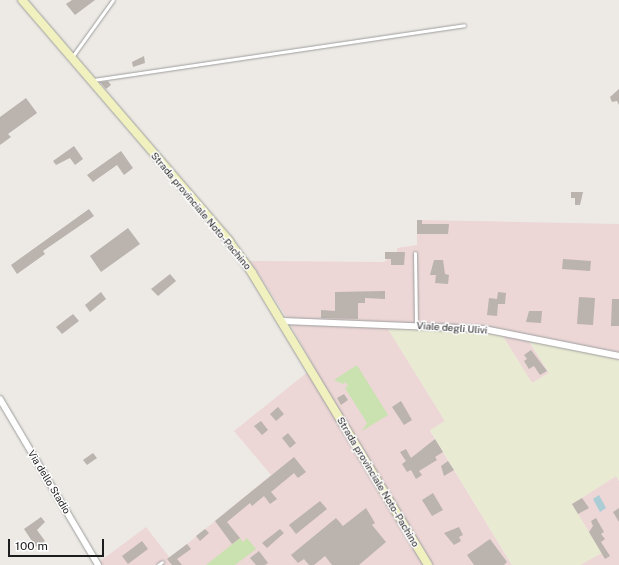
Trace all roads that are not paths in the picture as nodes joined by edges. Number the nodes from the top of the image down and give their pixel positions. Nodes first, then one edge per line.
1 (22, 0) edge
2 (113, 0) edge
3 (464, 25) dead end
4 (72, 58) junction
5 (91, 80) junction
6 (415, 253) dead end
7 (283, 321) junction
8 (416, 325) junction
9 (619, 356) edge
10 (0, 399) edge
11 (162, 562) dead end
12 (98, 565) edge
13 (158, 565) edge
14 (428, 565) edge

1 - 4 street, Strada provinciale Noto-Pachino
2 - 4 lane
3 - 5 lane
4 - 5 street, Strada provinciale Noto-Pachino
5 - 7 street, Strada provinciale Noto-Pachino
6 - 8 lane
7 - 8 street, Viale degli Ulivi
7 - 14 street, Strada provinciale Noto-Pachino
8 - 9 street, Viale degli Ulivi
10 - 12 street, Via dello Stadio
11 - 13 lane

